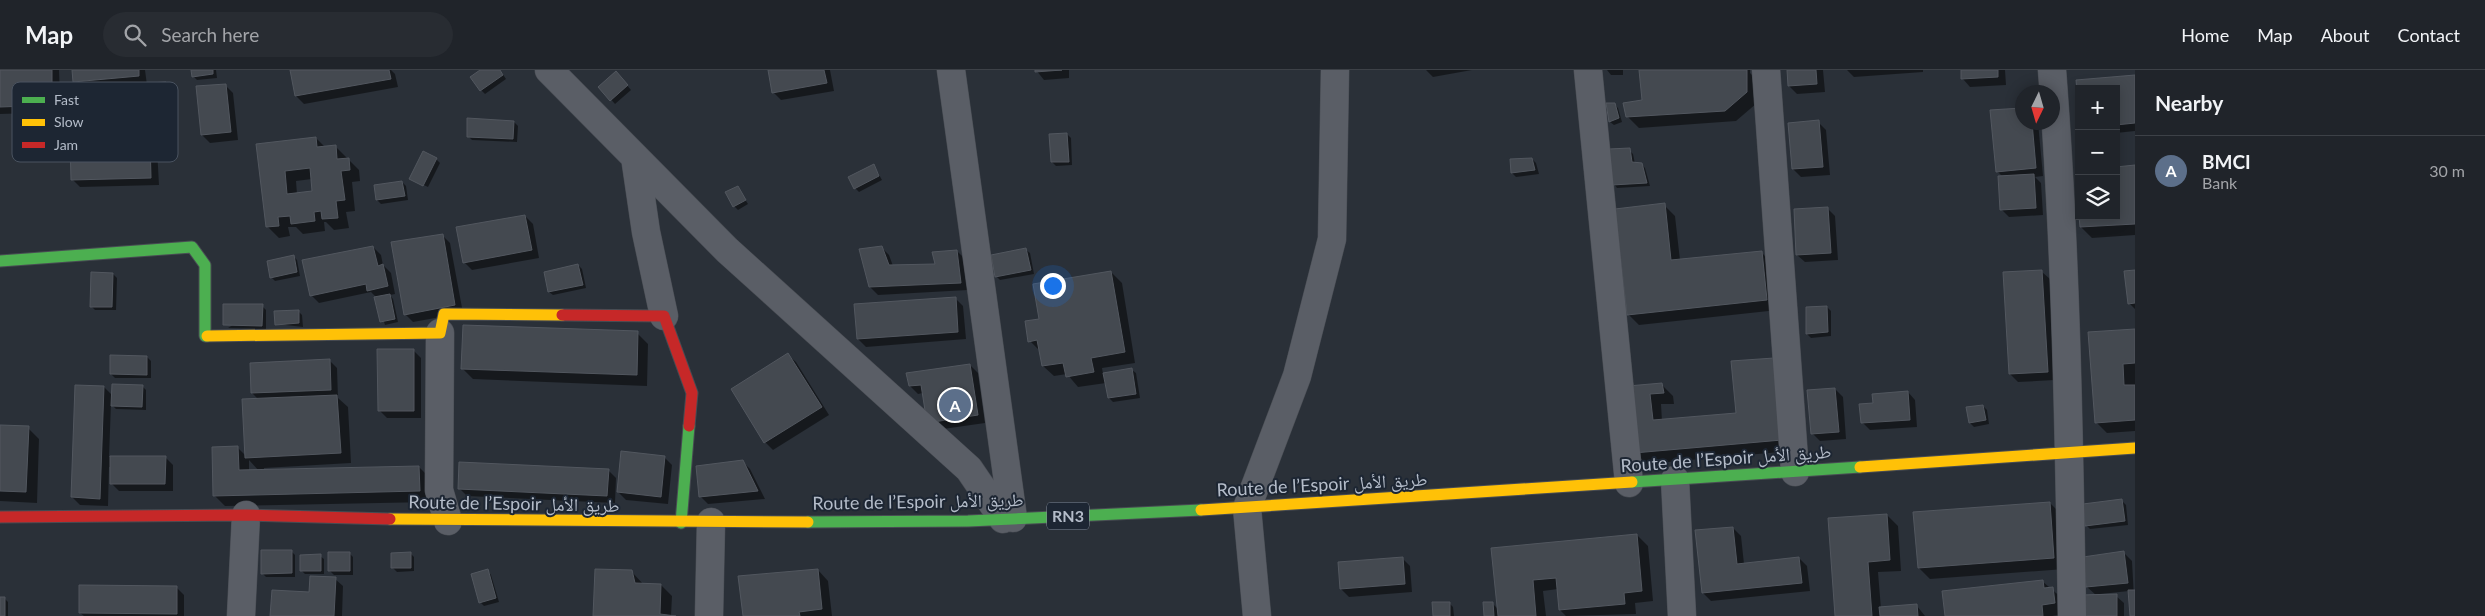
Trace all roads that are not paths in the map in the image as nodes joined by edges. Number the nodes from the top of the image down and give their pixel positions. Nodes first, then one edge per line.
1 (549, 70) edge
2 (951, 70) edge
3 (1335, 70) edge
4 (1588, 70) edge
5 (1766, 70) edge
6 (2052, 70) edge
7 (635, 157) junction
8 (0, 261) edge
9 (664, 316) junction
10 (440, 332) junction
11 (2135, 448) edge
12 (2069, 453) junction
13 (1795, 472) junction
14 (1675, 480) junction
15 (1629, 483) junction
16 (1247, 508) junction
17 (246, 515) junction
18 (0, 517) edge
19 (1008, 519) junction
20 (448, 521) junction
21 (711, 522) junction
22 (681, 523) junction
23 (241, 616) edge
24 (709, 616) edge
25 (1257, 616) edge
26 (1682, 616) edge
27 (2072, 616) edge

1 - 7 street
2 - 19 street
3 - 16 street
4 - 15 street
5 - 13 street
6 - 12 street
7 - 9 street
7 - 19 street
8 - 10 main road
9 - 10 main road
9 - 22 main road
10 - 20 street
11 - 12 main road, Route de l’Espoir طريق الأمل / RN3
12 - 13 main road, Route de l’Espoir طريق الأمل / RN3
12 - 27 street
13 - 14 main road, Route de l’Espoir طريق الأمل / RN3
14 - 15 main road, Route de l’Espoir طريق الأمل / RN3
14 - 26 street
15 - 16 main road, Route de l’Espoir طريق الأمل / RN3
16 - 19 main road, Route de l’Espoir طريق الأمل / RN3
16 - 25 street
17 - 18 main road, Route de l’Espoir طريق الأمل / RN3
17 - 20 main road, Route de l’Espoir طريق الأمل / RN3
17 - 23 street
19 - 21 main road, Route de l’Espoir طريق الأمل / RN3
20 - 22 main road, Route de l’Espoir طريق الأمل / RN3
21 - 22 main road, Route de l’Espoir طريق الأمل / RN3
21 - 24 street

